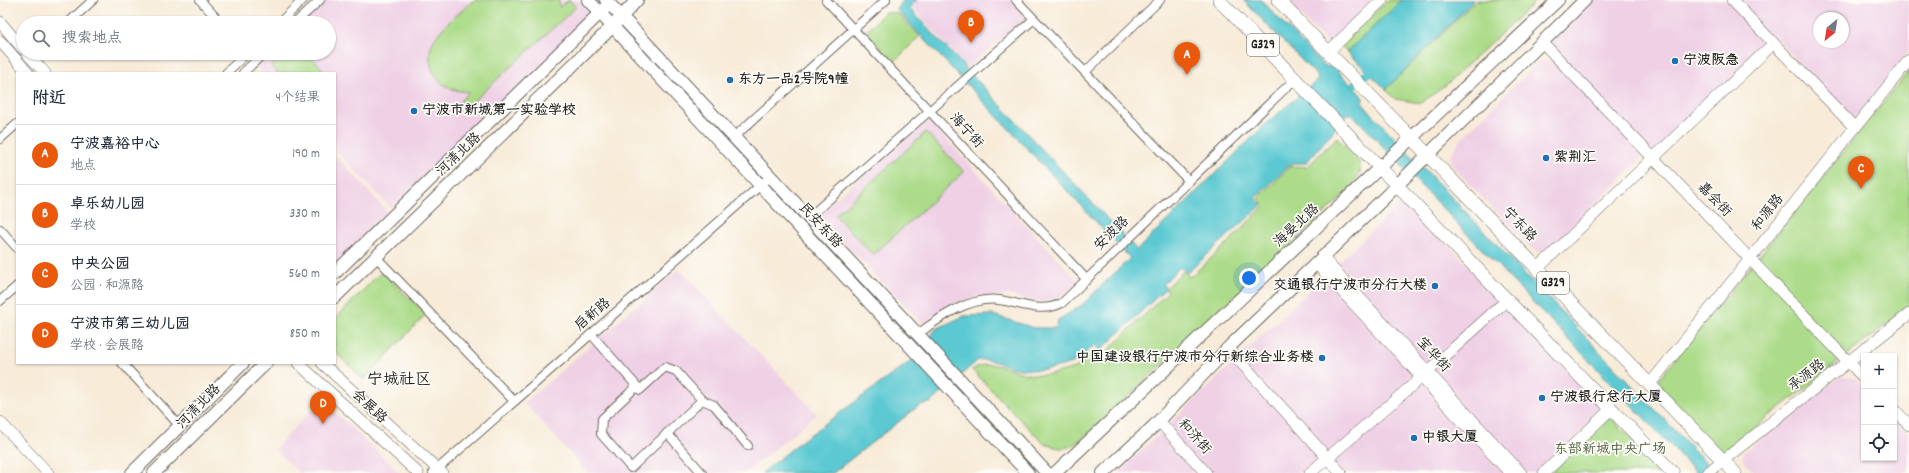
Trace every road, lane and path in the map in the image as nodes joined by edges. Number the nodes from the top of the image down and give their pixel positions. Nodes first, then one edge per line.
1 (93, 0) edge
2 (200, 0) edge
3 (303, 0) edge
4 (320, 0) edge
5 (588, 0) edge
6 (636, 0) edge
7 (826, 0) edge
8 (886, 0) edge
9 (1016, 0) edge
10 (1160, 0) edge
11 (1219, 0) edge
12 (1278, 0) edge
13 (1382, 0) edge
14 (1558, 0) edge
15 (1585, 0) edge
16 (1732, 0) edge
17 (610, 1) edge
18 (600, 12) junction
19 (621, 15) junction
20 (76, 16) edge
21 (215, 16) edge
22 (286, 16) edge
23 (303, 16) edge
24 (1034, 19) junction
25 (0, 22) edge
26 (613, 26) junction
27 (853, 29) junction
28 (16, 40) edge
29 (0, 41) edge
30 (1542, 42) junction
31 (1773, 44) junction
32 (1328, 52) junction
33 (22, 60) edge
34 (34, 60) edge
35 (240, 60) edge
36 (256, 60) edge
37 (1909, 60) edge
38 (19, 64) junction
39 (27, 72) edge
40 (44, 72) edge
41 (227, 72) edge
42 (244, 72) edge
43 (1085, 72) junction
44 (1295, 79) junction
45 (929, 111) junction
46 (16, 125) edge
47 (1855, 128) junction
48 (734, 137) junction
49 (1412, 137) junction
50 (0, 139) edge
51 (1428, 154) junction
52 (1653, 158) junction
53 (1381, 168) junction
54 (771, 176) junction
55 (1189, 181) junction
56 (761, 185) junction
57 (1396, 185) junction
58 (809, 217) junction
59 (0, 229) edge
60 (16, 247) edge
61 (376, 257) junction
62 (1319, 260) junction
63 (1750, 260) junction
64 (1538, 268) junction
65 (336, 272) edge
66 (1087, 280) junction
67 (16, 287) edge
68 (336, 296) edge
69 (1508, 299) junction
70 (0, 301) edge
71 (1909, 314) edge
72 (591, 334) junction
73 (918, 334) junction
74 (1228, 348) junction
75 (1848, 362) junction
76 (123, 364) edge
77 (242, 364) edge
78 (265, 364) edge
79 (299, 364) edge
80 (323, 364) edge
81 (1425, 374) junction
82 (1861, 375) edge
83 (1650, 384) junction
84 (637, 386) junction
85 (702, 400) junction
86 (514, 402) junction
87 (1612, 408) junction
88 (1897, 412) edge
89 (0, 422) edge
90 (1157, 423) junction
91 (1909, 425) edge
92 (180, 426) junction
93 (667, 433) junction
94 (748, 446) dead end
95 (1328, 458) junction
96 (1723, 460) junction
97 (634, 470) edge
98 (437, 472) edge
99 (48, 473) edge
100 (132, 473) edge
101 (154, 473) edge
102 (418, 473) edge
103 (702, 473) edge
104 (1028, 473) edge
105 (1047, 473) edge
106 (1055, 473) edge
107 (1103, 473) edge
108 (1196, 473) edge
109 (1206, 473) edge
110 (1310, 473) edge
111 (1341, 473) edge
112 (1510, 473) edge
113 (1521, 473) edge
114 (1544, 473) edge
115 (1673, 473) edge
116 (1707, 473) edge
117 (1736, 473) edge

1 - 20 street
2 - 21 street
3 - 22 street
4 - 23 street
5 - 18 main road, 民安东路
6 - 19 main road, 河清北路
7 - 27 street, 海宁街
8 - 27 street
9 - 24 street
10 - 43 street
11 - 44 main road, G329
12 - 32 main road, 宁东路 / G329
13 - 32 street
14 - 49 main road, 海晏北路
15 - 30 main road
16 - 31 street
17 - 18 main road, 河清北路
17 - 19 main road, 民安东路
18 - 26 main road, 民安东路
18 - 65 main road, 河清北路
19 - 26 main road, 河清北路
19 - 48 main road, 民安东路
24 - 43 street
24 - 45 street
25 - 28 street
26 - 56 main road, 民安东路
26 - 61 main road, 河清北路
27 - 45 street, 海宁街
27 - 48 street
29 - 38 street
30 - 51 main road
30 - 52 street, 嘉会街
31 - 47 street
31 - 52 street
32 - 49 main road, 宁东路 / G329
33 - 38 street
34 - 40 street
35 - 41 street
36 - 42 street
37 - 47 street, 和源路
38 - 39 street
43 - 55 street
44 - 53 main road, G329
44 - 55 street, 安波路
45 - 58 street
45 - 66 street, 海宁街
46 - 50 street
47 - 63 street, 和源路
48 - 54 main road, 民安东路
49 - 51 main road, 宁东路 / G329
49 - 53 main road, 海晏北路
51 - 57 main road
51 - 64 main road, 宁东路 / G329
52 - 63 street, 嘉会街
52 - 64 street
53 - 57 main road, G329
53 - 106 main road, 海晏北路
54 - 56 street, 启新路
54 - 58 main road, 民安东路
55 - 66 street, 安波路
56 - 72 street, 启新路
56 - 104 main road, 民安东路
57 - 62 main road
57 - 69 main road, G329
58 - 73 main road, 民安东路
59 - 60 street
61 - 68 main road, 河清北路
61 - 86 street
62 - 74 main road
62 - 81 street, 宝华街
63 - 75 street, 嘉会街
63 - 83 street, 和源路
64 - 83 main road, 宁东路 / G329
66 - 73 street, 安波路
67 - 70 street
69 - 81 street
69 - 87 main road, G329
71 - 75 street, 承源路
72 - 84 street
72 - 86 street, 启新路
73 - 105 main road, 民安东路
74 - 90 main road
74 - 95 street
75 - 82 street, 嘉会街
75 - 96 street, 承源路
76 - 92 street
77 - 92 main road, 河清北路
78 - 101 main road, 河清北路
79 - 102 street, 会展路
80 - 98 street, 会展路
81 - 95 street
81 - 112 street, 宝华街
81 - 113 street, 宝华街
83 - 96 main road, 宁东路 / G329
84 - 85 street
84 - 97 street
85 - 93 street
85 - 94 street
86 - 98 street, 启新路
87 - 114 street
87 - 115 main road, G329
88 - 91 street
89 - 99 street
90 - 107 main road
90 - 108 street, 和济街
90 - 109 street, 和济街
92 - 100 main road, 河清北路
93 - 97 street
93 - 103 street
95 - 110 street
95 - 111 street
96 - 116 street, 承源路
96 - 117 main road, 宁东路 / G329

